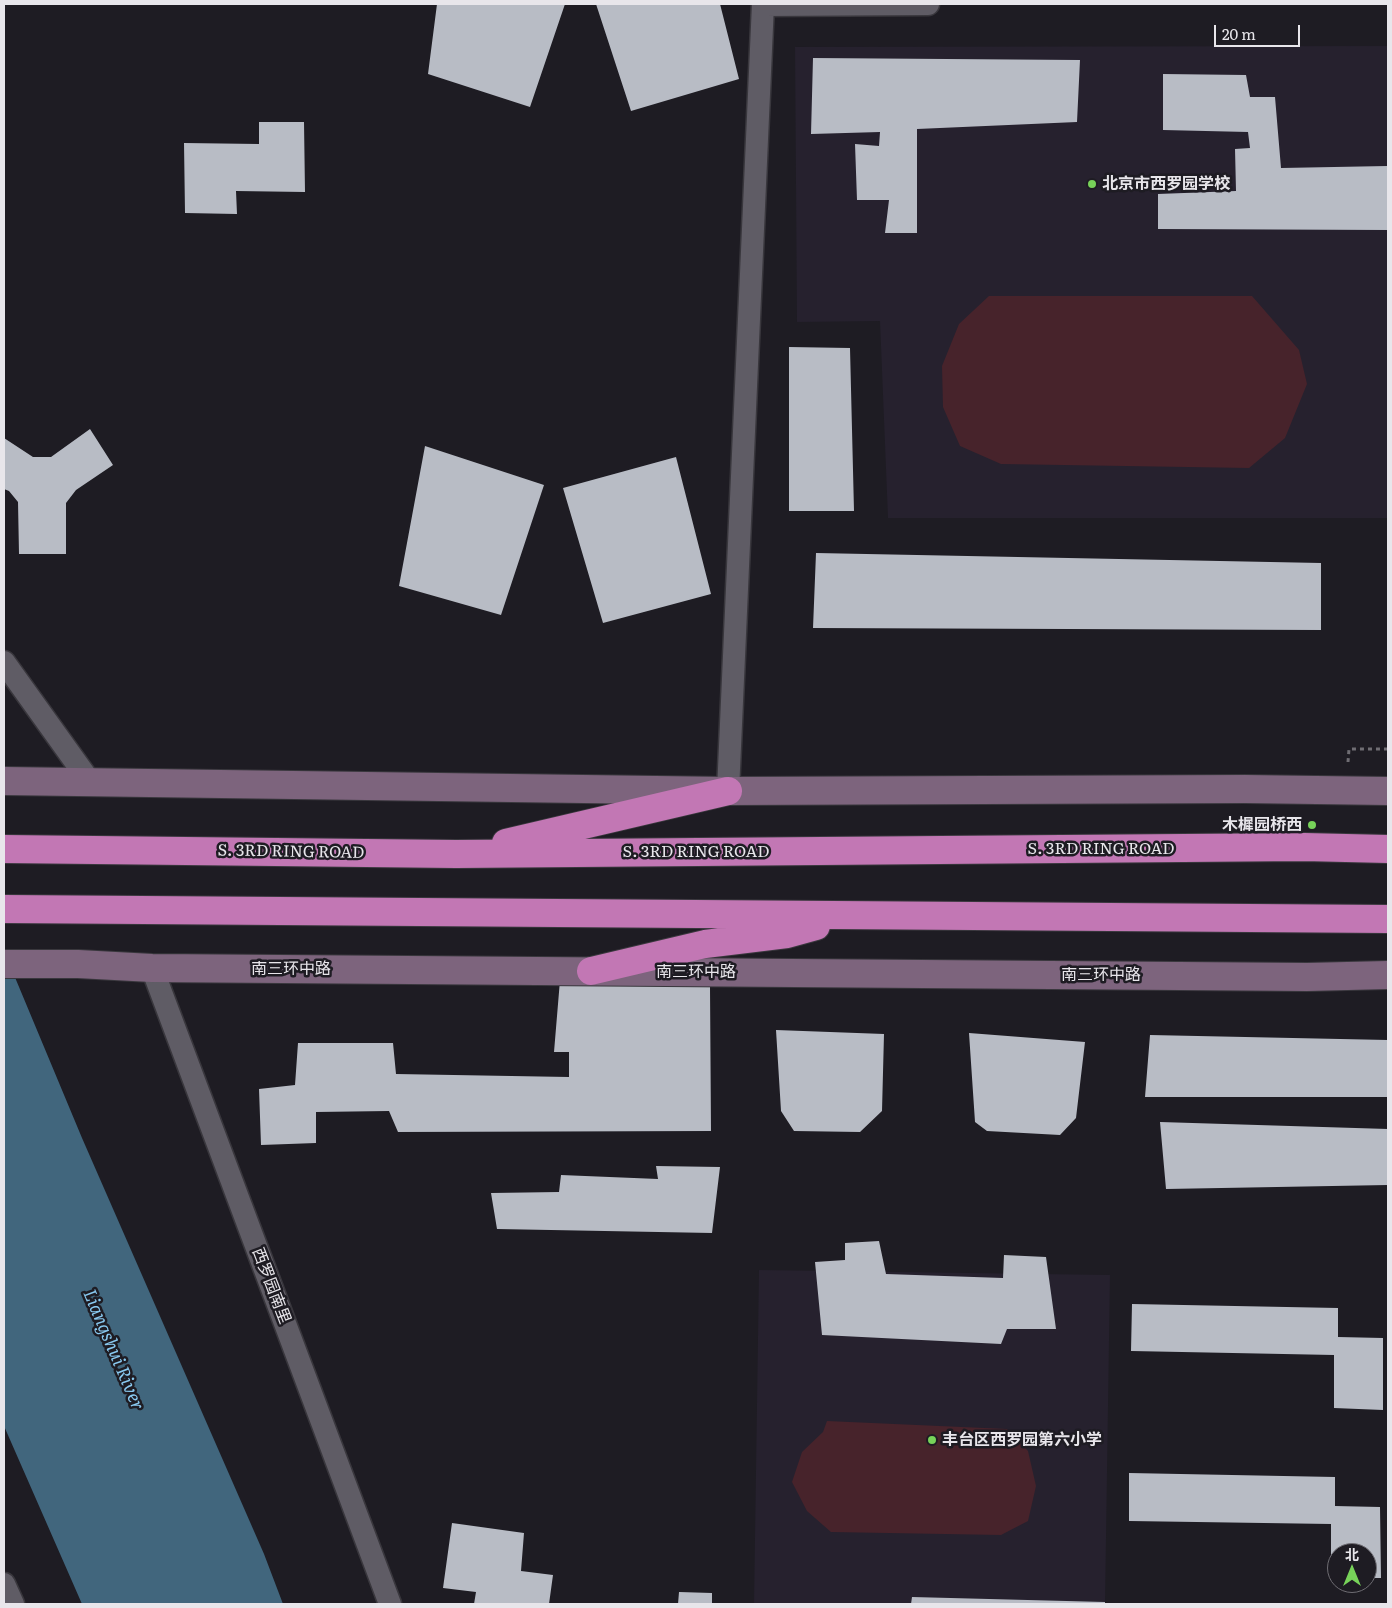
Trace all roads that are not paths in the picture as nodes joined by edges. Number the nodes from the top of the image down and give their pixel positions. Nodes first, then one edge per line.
1 (763, 4) edge
2 (928, 4) edge
3 (4, 662) edge
4 (4, 781) edge
5 (90, 782) junction
6 (728, 791) junction
7 (1388, 792) edge
8 (4, 849) edge
9 (1388, 849) edge
10 (456, 854) junction
11 (4, 909) edge
12 (856, 916) junction
13 (1388, 919) edge
14 (4, 964) edge
15 (152, 968) junction
16 (591, 971) junction
17 (1388, 975) edge
18 (4, 1584) edge
19 (13, 1604) edge
20 (390, 1604) edge

1 - 2 street
1 - 6 street
3 - 5 street
4 - 5 street
5 - 6 street
6 - 7 street
6 - 10 highway
8 - 10 highway, S. 3RD RING ROAD
9 - 10 highway, S. 3RD RING ROAD
11 - 12 highway
12 - 13 highway
12 - 16 highway
14 - 15 street, 南三环中路
15 - 16 street, 南三环中路
15 - 20 street, 西罗园南里
16 - 17 street, 南三环中路
18 - 19 street

